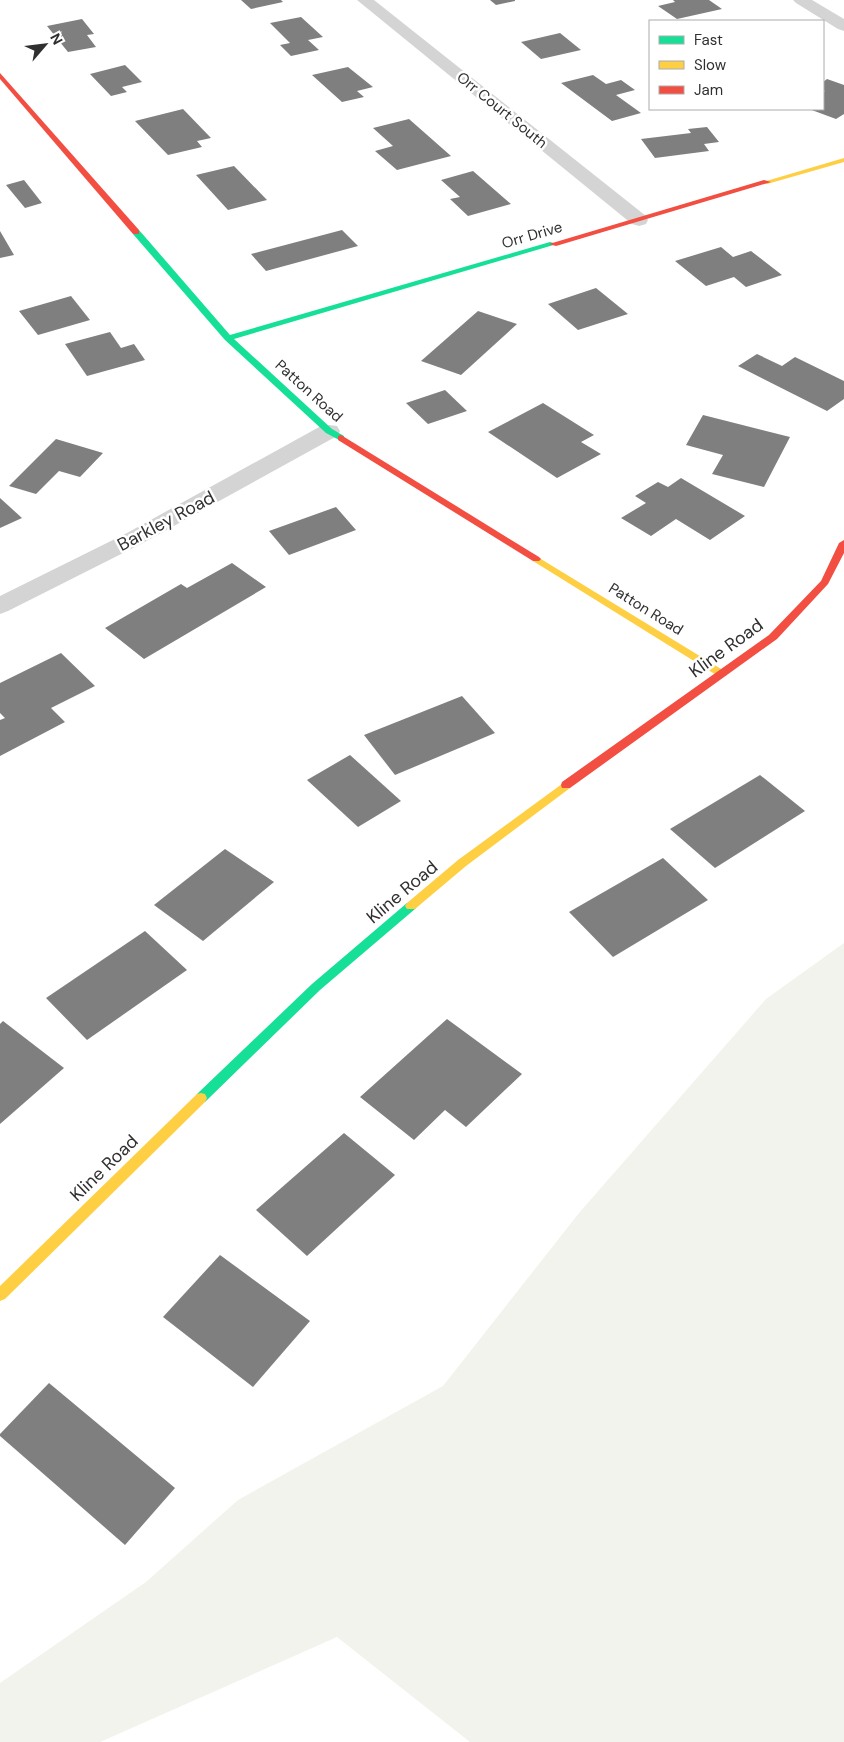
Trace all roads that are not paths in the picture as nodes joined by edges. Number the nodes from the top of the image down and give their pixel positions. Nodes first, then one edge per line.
1 (365, 0) edge
2 (801, 0) edge
3 (844, 26) edge
4 (0, 75) edge
5 (844, 160) edge
6 (639, 220) junction
7 (228, 338) junction
8 (328, 431) junction
9 (844, 543) edge
10 (0, 606) edge
11 (722, 674) junction
12 (0, 1295) edge

1 - 6 street, Orr Court South
2 - 3 street
4 - 7 street, Patton Road
5 - 6 street, Orr Drive
6 - 7 street, Orr Drive
7 - 8 street, Patton Road
8 - 10 street, Barkley Road
8 - 11 street, Patton Road
9 - 11 street, Kline Road
11 - 12 street, Kline Road

